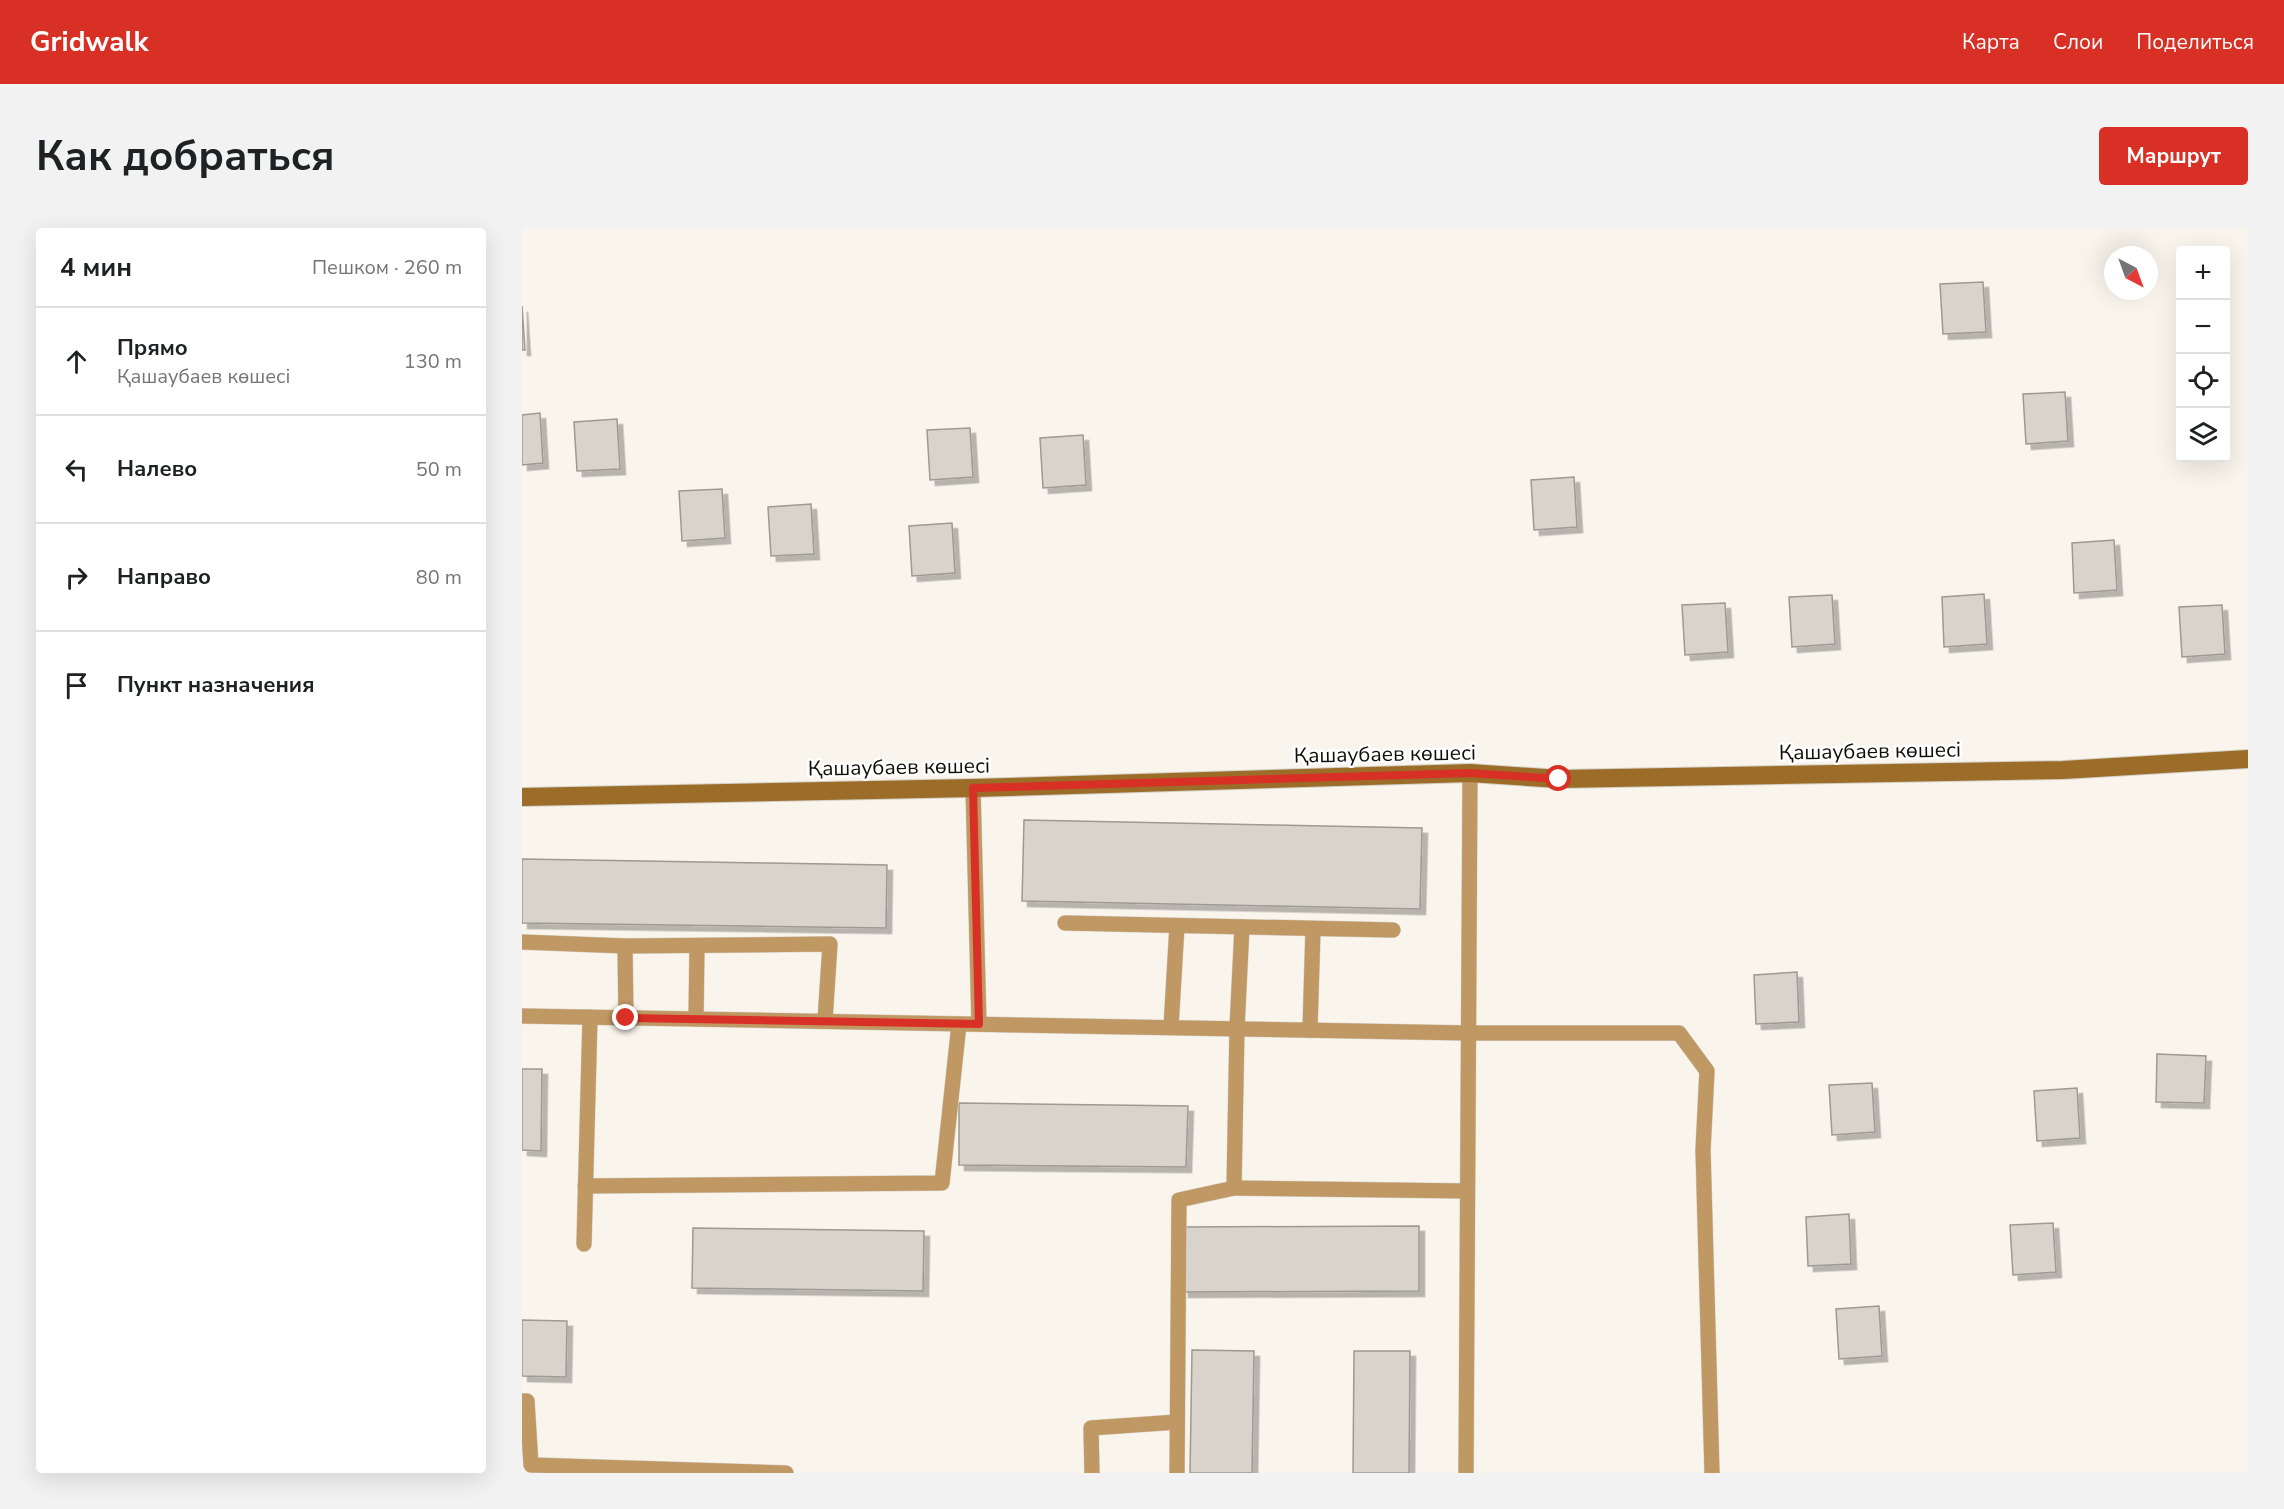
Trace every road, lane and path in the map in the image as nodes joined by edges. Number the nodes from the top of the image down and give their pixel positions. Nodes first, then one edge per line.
1 (2248, 759) edge
2 (1470, 773) junction
3 (973, 788) junction
4 (522, 797) edge
5 (1065, 924) dead end
6 (1177, 926) junction
7 (1242, 927) junction
8 (1313, 929) junction
9 (1393, 930) dead end
10 (522, 942) edge
11 (625, 946) junction
12 (697, 946) junction
13 (522, 1016) edge
14 (590, 1017) junction
15 (626, 1018) junction
16 (696, 1019) junction
17 (825, 1021) junction
18 (959, 1023) junction
19 (979, 1024) junction
20 (1171, 1027) junction
21 (1237, 1028) junction
22 (1310, 1030) junction
23 (1468, 1033) junction
24 (585, 1186) junction
25 (1234, 1188) junction
26 (1467, 1191) junction
27 (584, 1244) dead end
28 (522, 1401) edge
29 (1177, 1422) junction
30 (531, 1469) edge
31 (786, 1473) edge
32 (1092, 1473) edge
33 (1177, 1473) edge
34 (1466, 1473) edge
35 (1712, 1473) edge

1 - 2 street, Қашаубаев көшесі
2 - 3 street, Қашаубаев көшесі
2 - 23 lane
3 - 4 street, Қашаубаев көшесі
3 - 19 lane
5 - 6 lane
6 - 7 lane
6 - 20 lane
7 - 8 lane
7 - 21 lane
8 - 9 lane
8 - 22 lane
10 - 11 lane
11 - 12 lane
11 - 15 lane
12 - 16 lane
12 - 17 lane
13 - 14 lane
14 - 15 lane
14 - 24 lane
15 - 16 lane
16 - 17 lane
17 - 18 lane
18 - 19 lane
18 - 24 lane
19 - 20 lane
20 - 21 lane
21 - 22 lane
21 - 25 lane
22 - 23 lane
23 - 26 lane
23 - 35 lane
24 - 27 lane
25 - 26 lane
25 - 29 lane
26 - 34 lane
28 - 30 lane
29 - 32 lane
29 - 33 lane
30 - 31 lane

